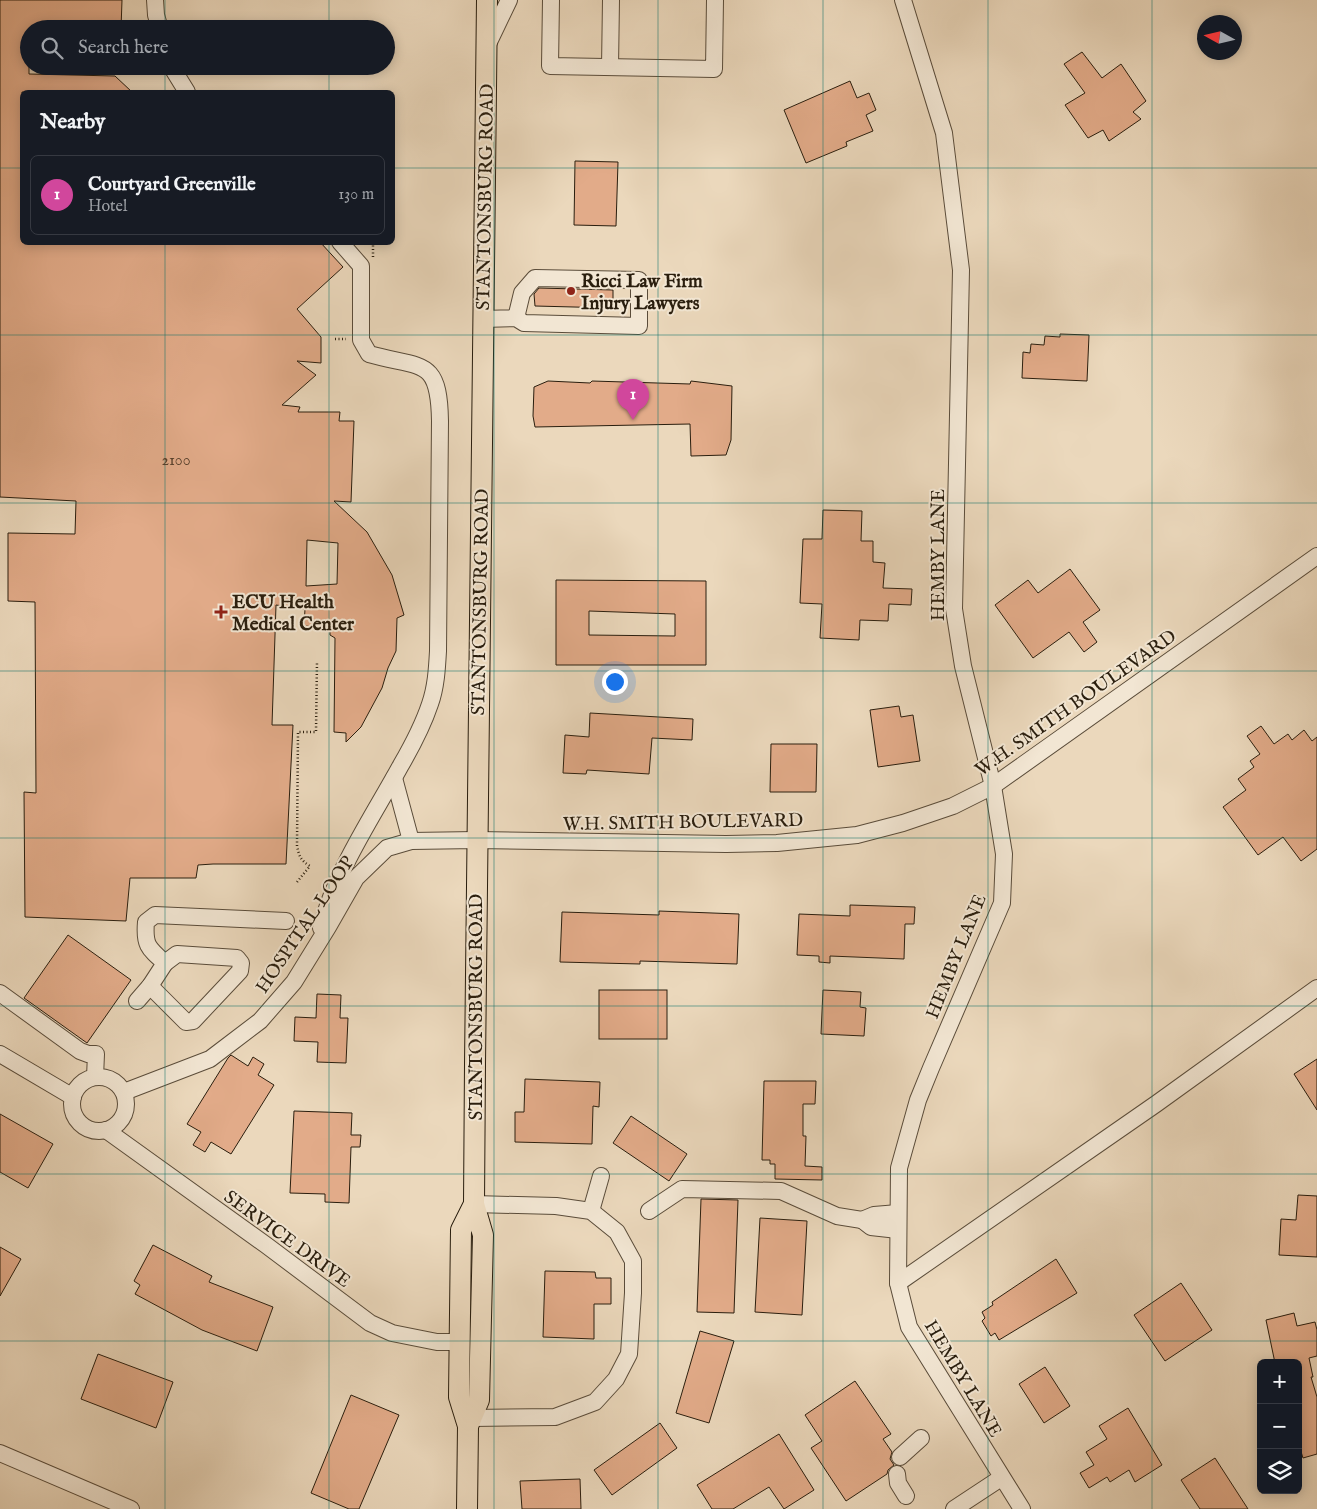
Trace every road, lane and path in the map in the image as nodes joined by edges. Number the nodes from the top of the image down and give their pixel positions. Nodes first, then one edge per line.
1 (155, 0) edge
2 (487, 0) edge
3 (509, 0) edge
4 (551, 0) edge
5 (611, 0) edge
6 (715, 0) edge
7 (903, 0) edge
8 (158, 20) edge
9 (486, 48) junction
10 (610, 67) junction
11 (177, 75) edge
12 (186, 90) edge
13 (343, 245) edge
14 (516, 318) junction
15 (483, 319) junction
16 (1317, 556) edge
17 (318, 661) dead end
18 (394, 778) junction
19 (993, 786) junction
20 (476, 840) junction
21 (411, 841) junction
22 (297, 882) dead end
23 (286, 921) dead end
24 (316, 946) junction
25 (165, 963) junction
26 (150, 986) junction
27 (1317, 988) edge
28 (0, 993) edge
29 (137, 1002) dead end
30 (0, 1054) edge
31 (95, 1077) junction
32 (124, 1092) junction
33 (73, 1097) junction
34 (106, 1130) junction
35 (601, 1176) dead end
36 (474, 1204) junction
37 (648, 1211) dead end
38 (591, 1212) junction
39 (898, 1213) junction
40 (862, 1220) junction
41 (898, 1230) junction
42 (898, 1283) junction
43 (460, 1342) junction
44 (469, 1422) junction
45 (921, 1438) dead end
46 (0, 1453) edge
47 (900, 1457) dead end
48 (897, 1474) dead end
49 (1001, 1478) junction
50 (906, 1496) dead end
51 (131, 1509) edge
52 (468, 1509) edge
53 (954, 1509) edge
54 (1022, 1509) edge

1 - 8 street
2 - 9 main road, STANTONSBURG ROAD
3 - 9 street
4 - 10 street
5 - 10 street
6 - 10 street
7 - 19 street, HEMBY LANE
9 - 15 main road, STANTONSBURG ROAD
11 - 12 street
13 - 18 street
14 - 14 street
14 - 15 street
15 - 20 main road, STANTONSBURG ROAD
16 - 19 street, W.H. SMITH BOULEVARD
17 - 22 path
18 - 21 street
18 - 24 street
19 - 20 street, W.H. SMITH BOULEVARD
19 - 39 street, HEMBY LANE
20 - 21 street, HOSPITAL LOOP
20 - 36 main road, STANTONSBURG ROAD
21 - 24 street, HOSPITAL LOOP
23 - 25 street
24 - 32 street, HOSPITAL LOOP
25 - 26 street
25 - 26 street
26 - 29 street
27 - 42 street
28 - 31 street
30 - 33 street
31 - 32 street
31 - 33 street
32 - 34 street
33 - 34 street
34 - 43 street, SERVICE DRIVE
35 - 38 street
36 - 38 street
36 - 43 main road, STANTONSBURG ROAD
36 - 44 main road, STANTONSBURG ROAD
37 - 40 street
38 - 44 street
39 - 40 street
39 - 41 street, HEMBY LANE
40 - 41 street
41 - 42 street, HEMBY LANE
42 - 49 street, HEMBY LANE
43 - 44 main road, STANTONSBURG ROAD
44 - 52 main road, STANTONSBURG ROAD
45 - 47 street
46 - 51 street
48 - 50 street
49 - 53 street
49 - 54 street, HEMBY LANE

